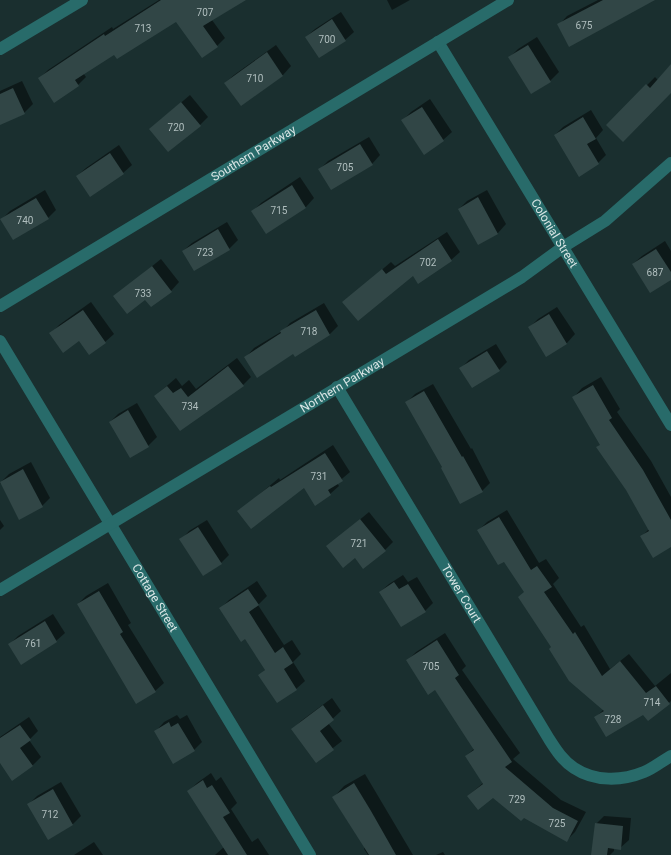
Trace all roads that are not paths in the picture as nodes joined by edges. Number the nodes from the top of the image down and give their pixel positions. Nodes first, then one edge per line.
1 (82, 0) edge
2 (508, 0) edge
3 (438, 42) junction
4 (0, 49) edge
5 (671, 163) edge
6 (563, 247) junction
7 (0, 306) edge
8 (0, 341) edge
9 (337, 387) junction
10 (671, 425) edge
11 (110, 524) junction
12 (0, 590) edge
13 (671, 756) edge
14 (310, 855) edge

1 - 4 street
2 - 3 street, Southern Parkway
3 - 6 street, Colonial Street
3 - 7 street, Southern Parkway
5 - 6 street, Northern Parkway
6 - 9 street, Northern Parkway
6 - 10 street, Colonial Street
8 - 11 street, Cottage Street
9 - 11 street, Northern Parkway
9 - 13 street, Tower Court
11 - 12 street, Northern Parkway
11 - 14 street, Cottage Street

